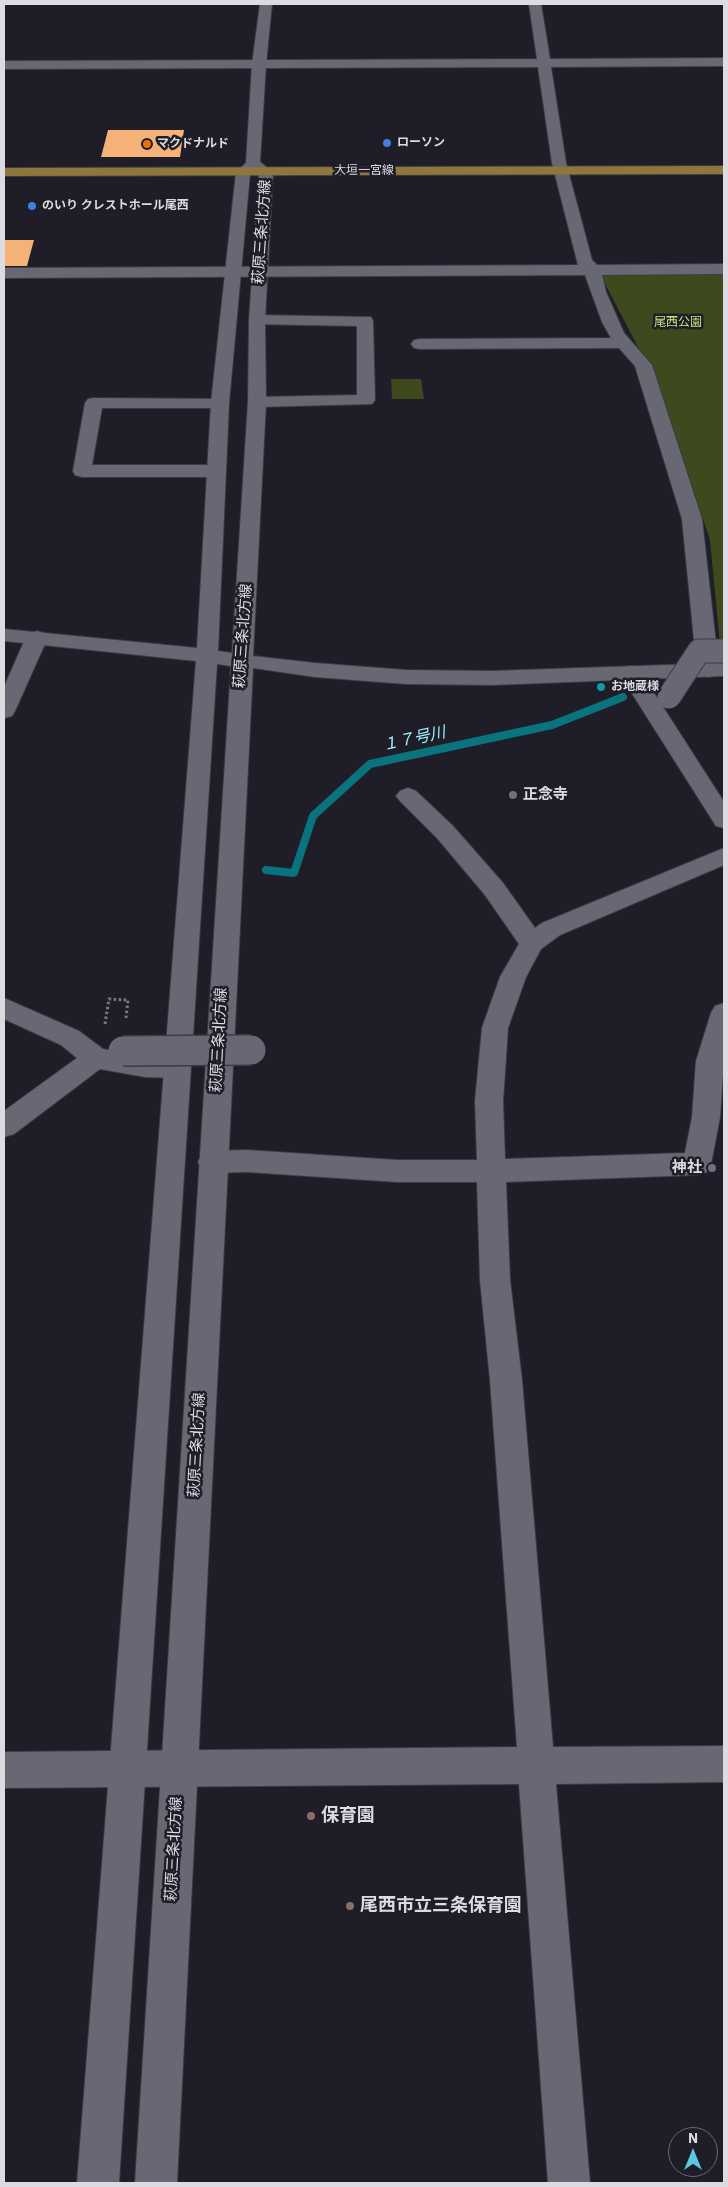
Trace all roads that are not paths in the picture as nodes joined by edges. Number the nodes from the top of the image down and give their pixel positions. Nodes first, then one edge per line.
1 (266, 4) edge
2 (535, 4) edge
3 (724, 62) edge
4 (544, 63) junction
5 (259, 64) junction
6 (4, 65) edge
7 (724, 163) edge
8 (4, 164) edge
9 (561, 167) junction
10 (254, 169) junction
11 (724, 170) edge
12 (4, 172) edge
13 (592, 269) junction
14 (724, 269) edge
15 (234, 270) junction
16 (259, 270) junction
17 (4, 272) edge
18 (257, 320) junction
19 (624, 343) junction
20 (420, 344) dead end
21 (257, 402) junction
22 (220, 403) junction
23 (216, 471) junction
24 (4, 635) edge
25 (37, 637) junction
26 (724, 651) edge
27 (206, 656) junction
28 (241, 660) junction
29 (716, 670) edge
30 (630, 673) junction
31 (669, 697) dead end
32 (4, 711) edge
33 (408, 796) dead end
34 (724, 820) edge
35 (724, 856) edge
36 (532, 943) junction
37 (4, 1008) edge
38 (724, 1013) edge
39 (251, 1050) dead end
40 (123, 1052) dead end
41 (96, 1058) junction
42 (177, 1068) junction
43 (4, 1126) edge
44 (212, 1162) junction
45 (492, 1171) junction
46 (724, 1764) edge
47 (535, 1766) junction
48 (128, 1768) junction
49 (179, 1768) junction
50 (4, 1770) edge
51 (98, 2183) edge
52 (156, 2183) edge
53 (569, 2183) edge

1 - 5 street
2 - 4 street
3 - 4 street
4 - 5 street
4 - 9 street
5 - 6 street
5 - 10 street
7 - 9 main road, 大垣一宮線
8 - 10 main road, 大垣一宮線
9 - 10 main road, 大垣一宮線
9 - 11 main road, 大垣一宮線
9 - 13 street
10 - 12 main road, 大垣一宮線
10 - 15 street, 萩原三条北方線
10 - 16 street, 萩原三条北方線
13 - 14 street
13 - 16 street
13 - 19 street
15 - 16 street
15 - 17 street
15 - 22 street, 萩原三条北方線
16 - 18 street, 萩原三条北方線
18 - 21 street, 萩原三条北方線
18 - 21 street
19 - 20 street
19 - 29 street
21 - 28 street, 萩原三条北方線
22 - 23 street, 萩原三条北方線
22 - 23 street
23 - 27 street, 萩原三条北方線
24 - 25 street
25 - 27 street
25 - 32 street
26 - 31 street, bridge
27 - 28 street
27 - 42 street, 萩原三条北方線
28 - 30 street
28 - 44 street, 萩原三条北方線
29 - 30 street
30 - 34 street
33 - 36 street
35 - 36 street
36 - 45 street
37 - 41 street
38 - 45 street
39 - 40 street, bridge
41 - 42 street
41 - 43 street
42 - 48 street, 萩原三条北方線
44 - 45 street
44 - 49 street, 萩原三条北方線
45 - 47 street
46 - 47 street
47 - 49 street
47 - 53 street
48 - 49 street
48 - 50 street
48 - 51 street, 萩原三条北方線
49 - 52 street, 萩原三条北方線

